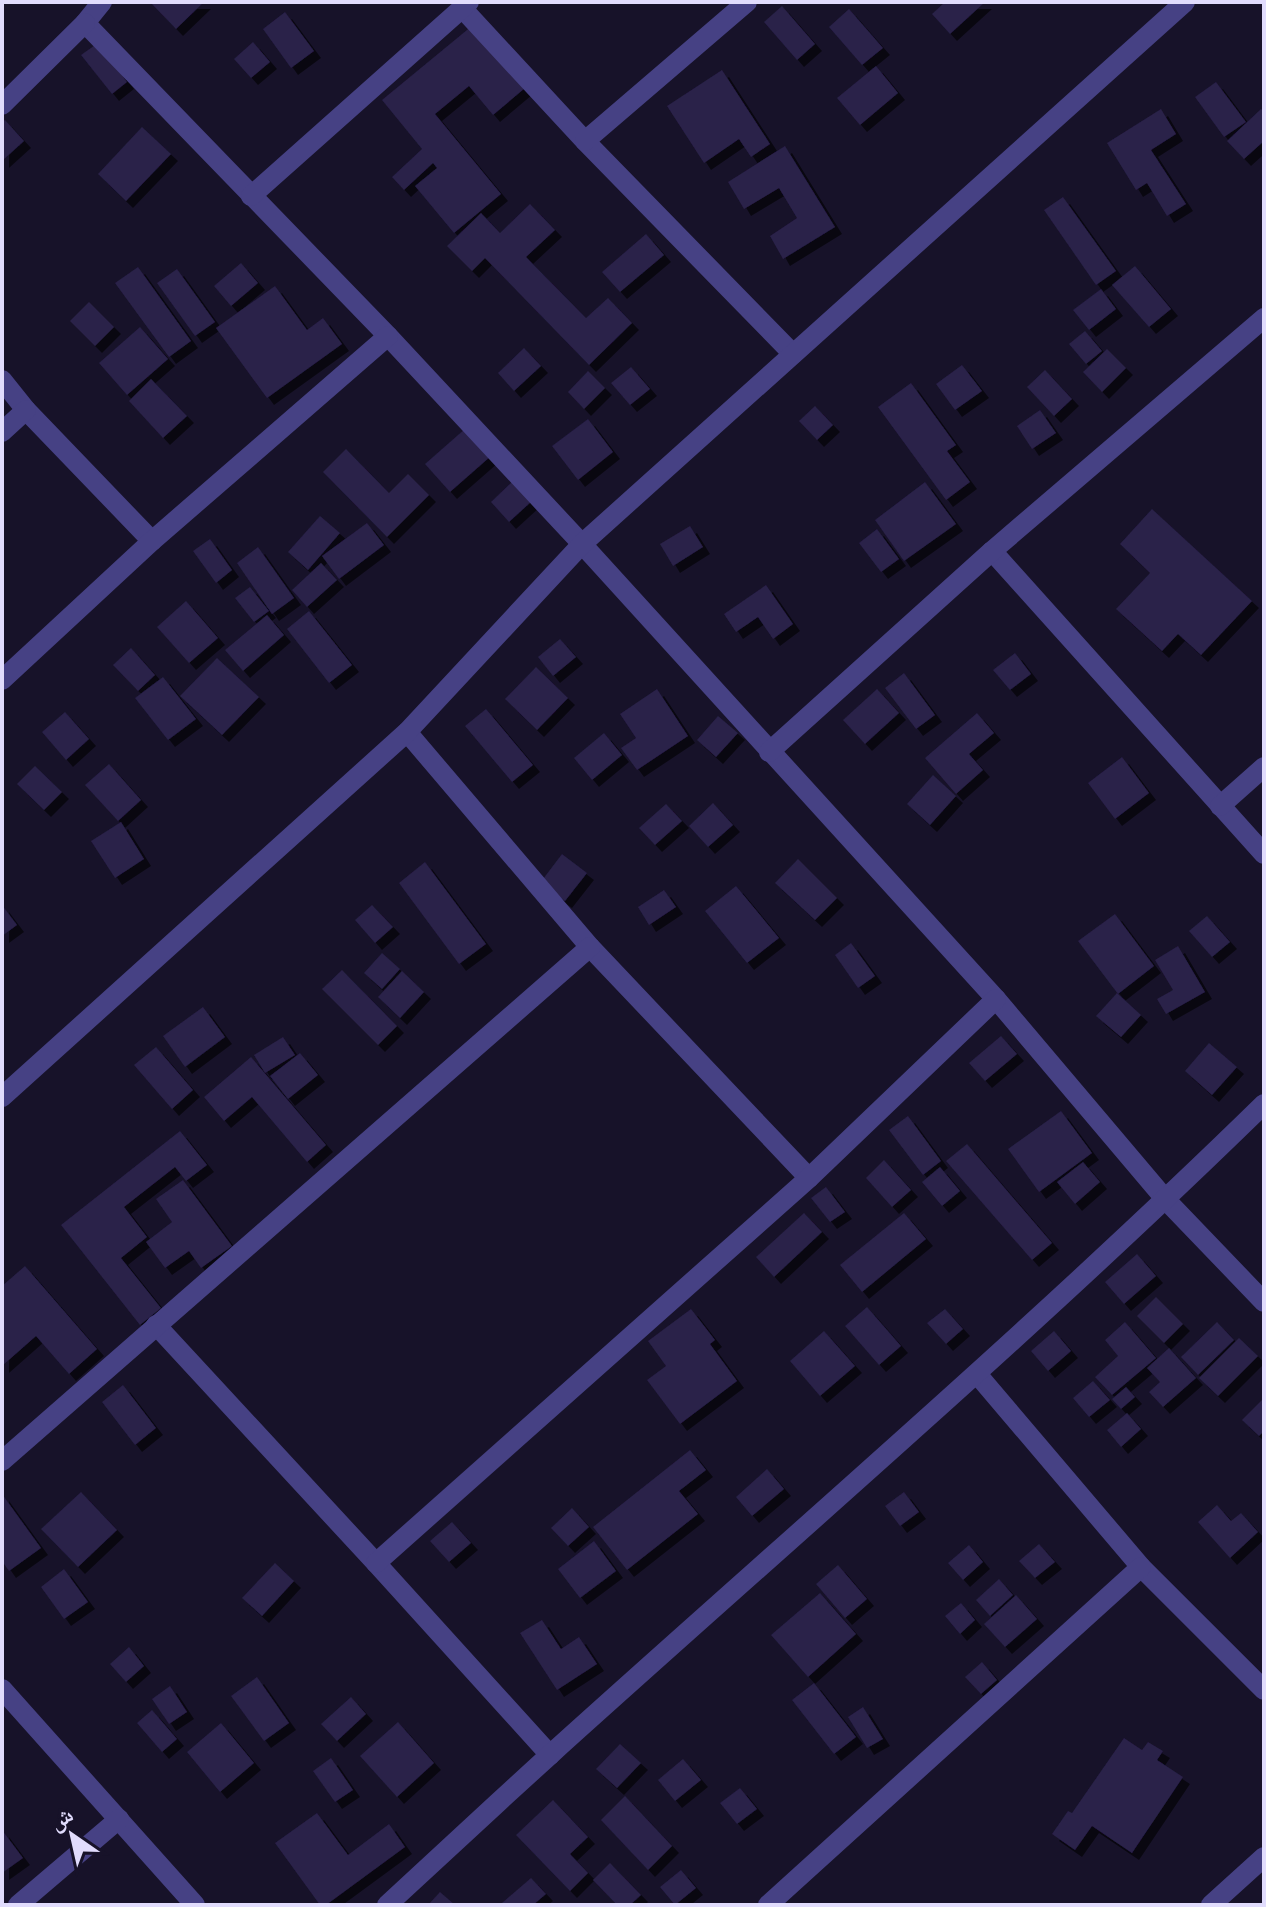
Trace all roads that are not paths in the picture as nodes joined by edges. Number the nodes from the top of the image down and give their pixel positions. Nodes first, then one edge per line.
1 (102, 2) edge
2 (747, 2) edge
3 (1185, 2) edge
4 (465, 5) edge
5 (85, 23) junction
6 (2, 105) edge
7 (585, 141) junction
8 (251, 196) junction
9 (1264, 318) edge
10 (388, 336) junction
11 (793, 354) junction
12 (2, 380) edge
13 (26, 410) junction
14 (2, 432) edge
15 (152, 541) junction
16 (582, 544) junction
17 (992, 551) junction
18 (2, 680) edge
19 (407, 732) junction
20 (769, 752) junction
21 (1264, 767) edge
22 (1220, 806) junction
23 (1264, 854) edge
24 (590, 947) junction
25 (996, 999) junction
26 (2, 1097) edge
27 (1264, 1104) edge
28 (809, 1178) junction
29 (1166, 1200) junction
30 (1264, 1302) edge
31 (156, 1325) junction
32 (977, 1374) junction
33 (2, 1461) edge
34 (376, 1563) junction
35 (1141, 1567) junction
36 (2, 1689) edge
37 (1264, 1690) edge
38 (550, 1755) junction
39 (119, 1819) junction
40 (1264, 1857) edge
41 (18, 1905) edge
42 (195, 1905) edge
43 (387, 1905) edge
44 (768, 1905) edge
45 (1211, 1905) edge

1 - 5 street
2 - 7 street
3 - 11 street
4 - 7 street
4 - 8 street
5 - 6 street
5 - 8 street
7 - 11 street
8 - 10 street
9 - 17 street
10 - 15 street
10 - 16 street
11 - 16 street
12 - 13 street
13 - 14 street
13 - 15 street
15 - 18 street
16 - 19 street
16 - 20 street
17 - 20 street
17 - 22 street
19 - 24 street
19 - 26 street
20 - 25 street
21 - 22 street
22 - 23 street
24 - 28 street
24 - 31 street
25 - 28 street
25 - 29 street
27 - 29 street
28 - 34 street
29 - 30 street
29 - 32 street
31 - 33 street
31 - 34 street
32 - 35 street
32 - 38 street
34 - 38 street
35 - 37 street
35 - 44 street
36 - 39 street
38 - 43 street
39 - 41 street
39 - 42 street
40 - 45 street

